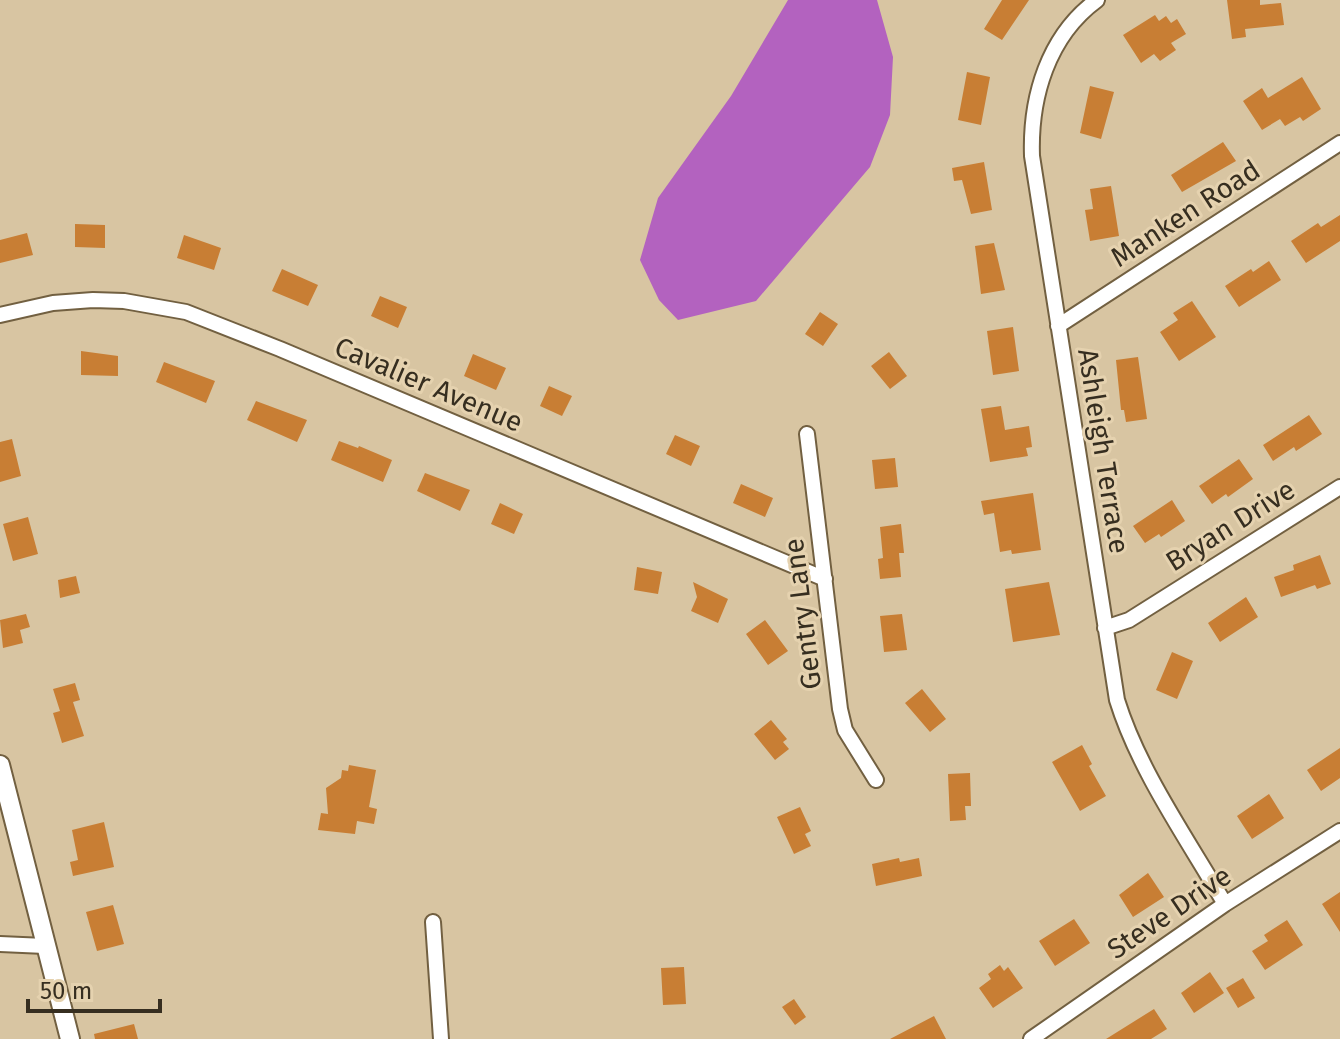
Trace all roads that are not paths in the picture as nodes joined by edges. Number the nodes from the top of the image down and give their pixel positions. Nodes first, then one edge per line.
1 (1097, 0) edge
2 (1340, 143) edge
3 (0, 315) edge
4 (1058, 326) junction
5 (807, 434) dead end
6 (1340, 487) edge
7 (825, 579) junction
8 (1105, 628) junction
9 (0, 765) edge
10 (876, 780) dead end
11 (1340, 831) edge
12 (1225, 904) junction
13 (433, 922) dead end
14 (0, 944) edge
15 (45, 946) junction
16 (70, 1039) edge
17 (441, 1039) edge
18 (1031, 1039) edge

1 - 4 street, Ashleigh Terrace
2 - 4 street, Manken Road
3 - 7 street, Cavalier Avenue
4 - 8 street, Ashleigh Terrace
5 - 7 street, Gentry Lane
6 - 8 street, Bryan Drive
7 - 10 street, Gentry Lane
8 - 12 street, Ashleigh Terrace
9 - 15 street
11 - 12 street, Steve Drive
12 - 18 street, Steve Drive
13 - 17 street
14 - 15 street
15 - 16 street

